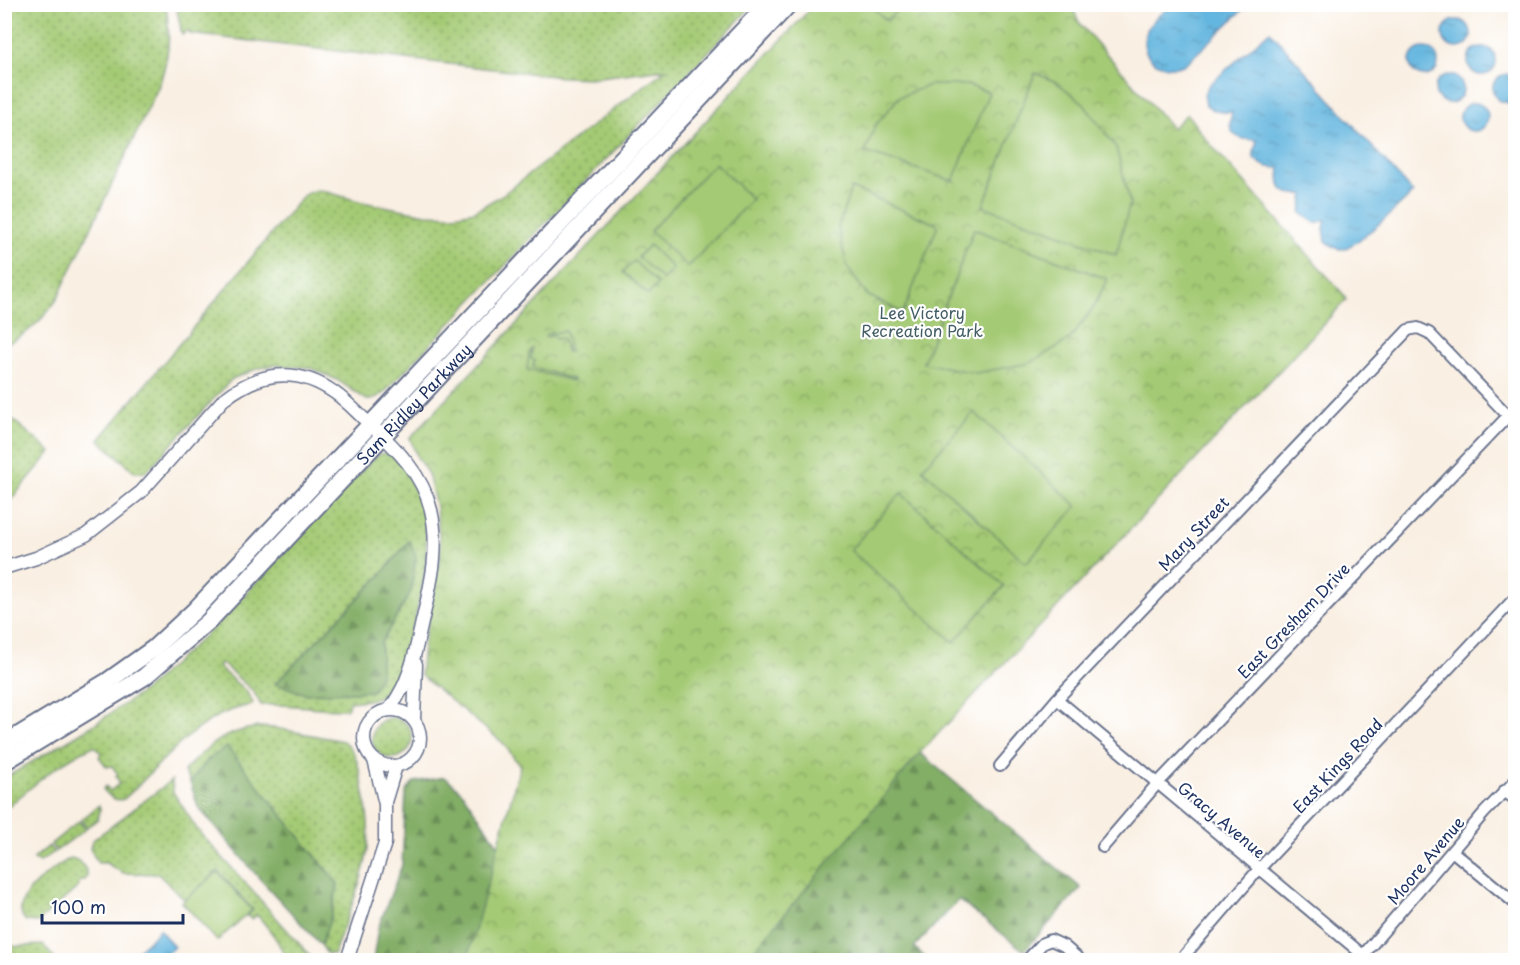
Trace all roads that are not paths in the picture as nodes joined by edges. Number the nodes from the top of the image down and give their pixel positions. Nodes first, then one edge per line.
1 (768, 4) edge
2 (789, 4) edge
3 (1512, 420) edge
4 (376, 430) junction
5 (4, 568) edge
6 (1515, 597) edge
7 (416, 651) junction
8 (1057, 699) junction
9 (389, 710) junction
10 (414, 720) junction
11 (4, 744) edge
12 (33, 746) junction
13 (374, 760) junction
14 (4, 762) edge
15 (396, 766) junction
16 (1000, 766) dead end
17 (4, 768) edge
18 (1515, 780) edge
19 (1157, 784) junction
20 (1504, 791) junction
21 (1515, 800) edge
22 (385, 804) junction
23 (1103, 847) dead end
24 (1452, 851) junction
25 (1259, 869) junction
26 (1515, 904) edge
27 (1184, 956) dead end
28 (1363, 959) edge
29 (347, 960) edge
30 (1027, 960) edge
31 (1080, 960) edge

1 - 4 main road, Sam Ridley Parkway
2 - 4 main road, Sam Ridley Parkway
3 - 8 street, Mary Street
3 - 19 street, East Gresham Drive
4 - 5 street
4 - 7 street
4 - 11 main road, Sam Ridley Parkway
4 - 12 main road, Sam Ridley Parkway
6 - 25 street, East Kings Road
7 - 9 street
7 - 10 street
8 - 16 street, Mary Street
8 - 19 street, Gracy Avenue
9 - 10 street
9 - 13 street
10 - 15 street
12 - 14 main road, Sam Ridley Parkway
12 - 17 main road
13 - 15 street
13 - 22 street
15 - 22 street
18 - 20 street, Moore Avenue
19 - 23 street, East Gresham Drive
19 - 25 street, Gracy Avenue
20 - 21 street
20 - 24 street, Moore Avenue
22 - 29 street
24 - 26 street
24 - 28 street, Moore Avenue
25 - 27 street, East Kings Road
25 - 28 street, Gracy Avenue
30 - 31 street

